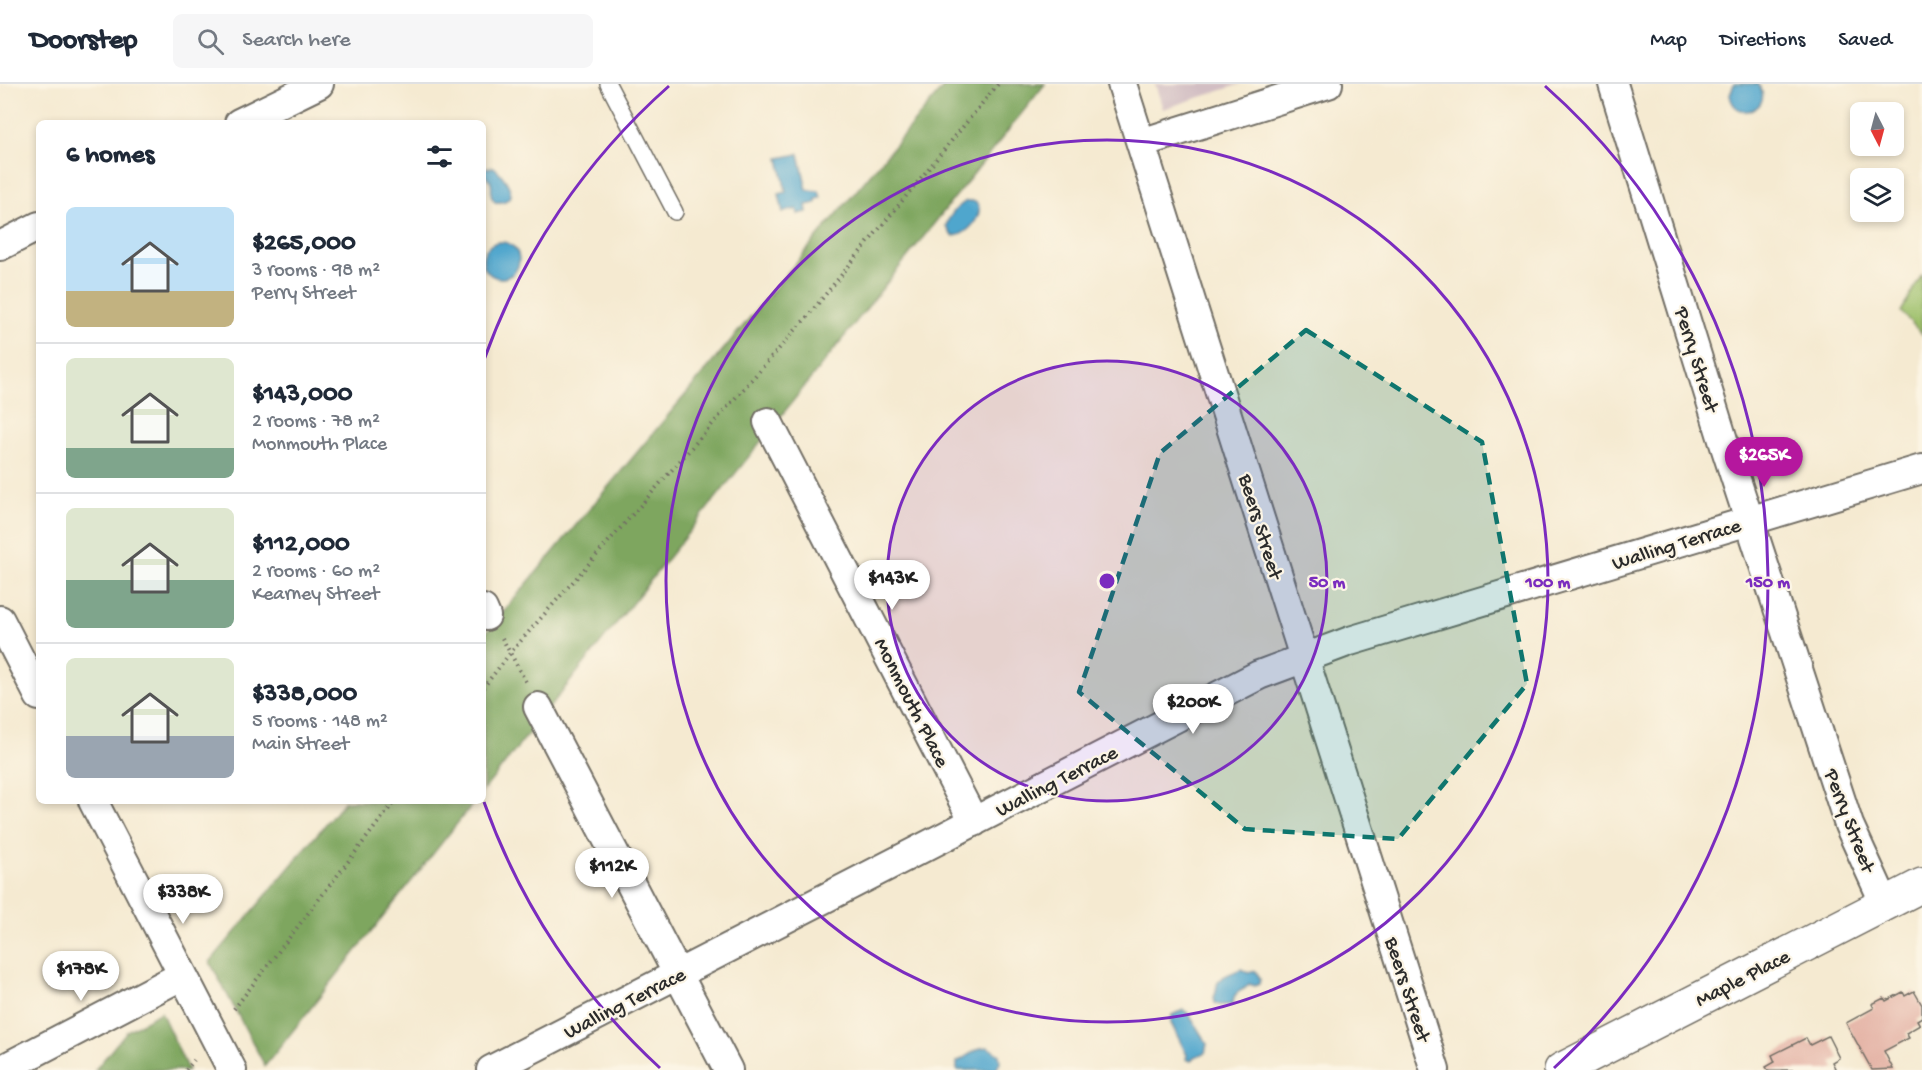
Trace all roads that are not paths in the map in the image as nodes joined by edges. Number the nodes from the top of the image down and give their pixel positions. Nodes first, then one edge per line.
1 (319, 84) edge
2 (608, 84) edge
3 (1122, 84) edge
4 (1328, 84) edge
5 (1613, 84) edge
6 (247, 120) edge
7 (1142, 143) junction
8 (675, 212) dead end
9 (36, 228) edge
10 (0, 246) edge
11 (768, 422) dead end
12 (1922, 469) edge
13 (1750, 520) junction
14 (0, 620) edge
15 (1303, 658) junction
16 (36, 690) edge
17 (538, 706) road end
18 (95, 804) edge
19 (974, 822) junction
20 (1922, 885) edge
21 (1885, 904) junction
22 (678, 974) junction
23 (183, 975) junction
24 (1, 1070) edge
25 (232, 1070) edge
26 (491, 1070) edge
27 (728, 1070) edge
28 (1435, 1070) edge
29 (1561, 1070) edge

1 - 6 street
2 - 8 lane
3 - 7 street, Beers Street
4 - 7 street
5 - 13 street, Perry Street
7 - 15 street, Beers Street
9 - 10 street
11 - 19 street, Monmouth Place
12 - 13 street, Walling Terrace
13 - 15 street, Walling Terrace
13 - 21 street, Perry Street
14 - 16 street
15 - 19 street, Walling Terrace
15 - 28 street, Beers Street
17 - 22 street
18 - 23 street
19 - 22 street, Walling Terrace
20 - 21 main road, Maple Place
21 - 29 main road, Maple Place
22 - 26 street, Walling Terrace
22 - 27 street
23 - 24 street
23 - 25 street

